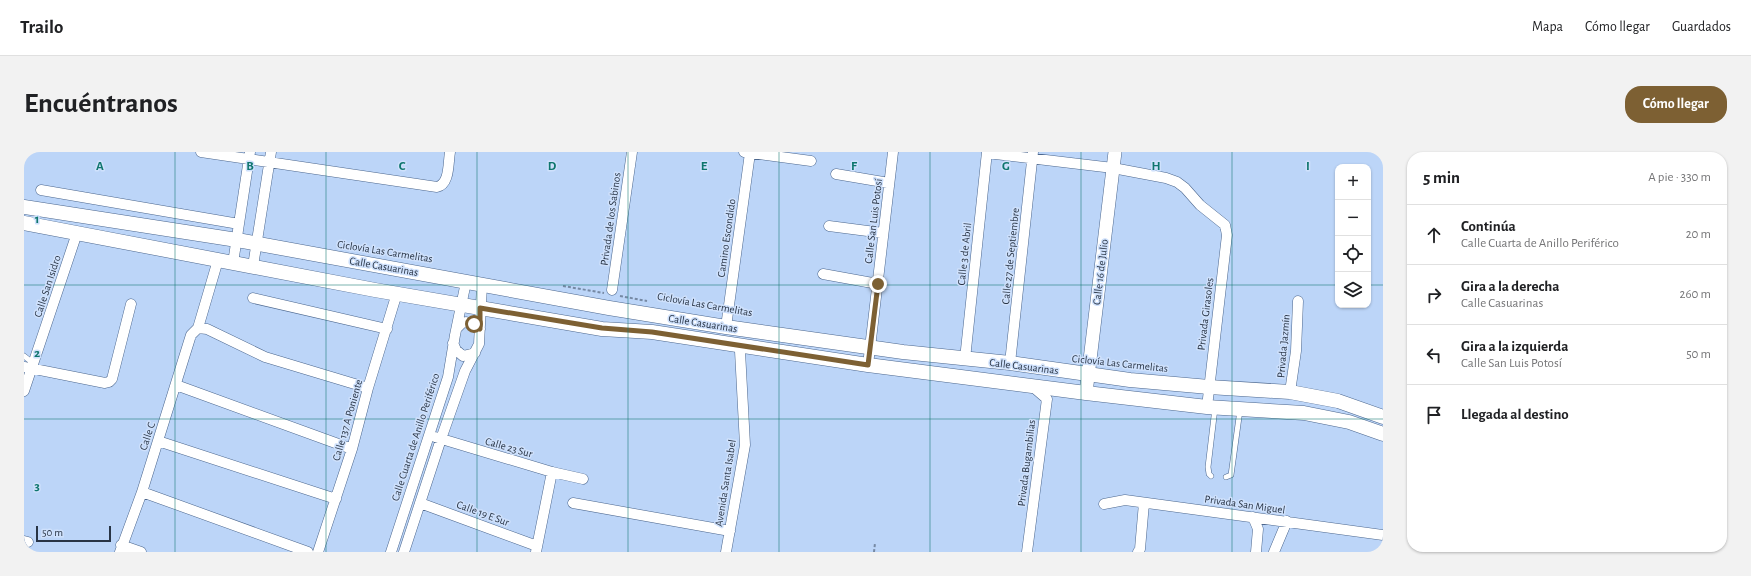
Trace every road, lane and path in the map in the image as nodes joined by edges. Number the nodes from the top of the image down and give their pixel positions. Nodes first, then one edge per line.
1 (201, 152) edge
2 (450, 152) edge
3 (632, 152) edge
4 (747, 152) edge
5 (893, 152) edge
6 (987, 152) edge
7 (1115, 152) edge
8 (1033, 155) edge
9 (250, 156) edge
10 (800, 156) edge
11 (270, 157) edge
12 (811, 161) dead end
13 (1113, 168) junction
14 (836, 174) dead end
15 (889, 183) junction
16 (41, 190) dead end
17 (24, 207) edge
18 (24, 223) edge
19 (239, 224) junction
20 (829, 226) dead end
21 (77, 233) junction
22 (883, 233) junction
23 (237, 240) junction
24 (256, 244) junction
25 (218, 260) junction
26 (233, 263) junction
27 (253, 266) junction
28 (823, 274) dead end
29 (466, 282) junction
30 (878, 284) junction
31 (482, 285) junction
32 (559, 286) dead end
33 (397, 293) junction
34 (614, 293) junction
35 (253, 298) dead end
36 (1298, 301) dead end
37 (650, 302) dead end
38 (131, 304) dead end
39 (462, 304) junction
40 (480, 308) junction
41 (726, 327) junction
42 (198, 328) junction
43 (387, 328) junction
44 (457, 328) junction
45 (480, 329) junction
46 (453, 343) junction
47 (741, 346) junction
48 (870, 347) junction
49 (475, 353) junction
50 (24, 356) edge
51 (966, 359) junction
52 (1010, 364) junction
53 (868, 365) junction
54 (30, 367) edge
55 (1088, 374) junction
56 (1029, 384) junction
57 (176, 385) junction
58 (1209, 387) junction
59 (368, 388) junction
60 (24, 391) edge
61 (1290, 392) junction
62 (1086, 393) junction
63 (1211, 407) junction
64 (1240, 409) junction
65 (1383, 417) edge
66 (1383, 434) edge
67 (429, 436) junction
68 (441, 439) junction
69 (158, 442) junction
70 (352, 448) junction
71 (552, 472) junction
72 (1211, 476) dead end
73 (1226, 477) dead end
74 (583, 479) dead end
75 (142, 492) junction
76 (336, 499) junction
77 (573, 502) dead end
78 (420, 503) junction
79 (1144, 503) junction
80 (1104, 504) dead end
81 (1253, 517) junction
82 (1287, 522) junction
83 (730, 531) junction
84 (1383, 535) edge
85 (875, 543) dead end
86 (120, 549) edge
87 (536, 549) edge
88 (141, 552) edge
89 (308, 552) edge
90 (318, 552) edge
91 (391, 552) edge
92 (404, 552) edge
93 (726, 552) edge
94 (874, 552) edge
95 (1027, 552) edge
96 (1138, 552) edge
97 (1256, 552) edge
98 (1274, 552) edge

1 - 9 street
2 - 11 street
3 - 34 street, Privada de los Sabinos
4 - 10 street
4 - 41 street, Camino Escondido
5 - 15 street, Calle San Luis Potosí
6 - 8 street
6 - 51 street, Calle 3 de Abril
7 - 13 street, Calle 16 de Julio
8 - 13 street
8 - 52 street, Calle 27 de Septiembre
9 - 11 street
9 - 19 street
10 - 12 street
11 - 24 street
13 - 55 street, Calle 16 de Julio
13 - 58 street, Privada Girasoles
14 - 15 street
15 - 22 street, Calle San Luis Potosí
16 - 19 street
17 - 23 main road, Calle Casuarinas
18 - 21 main road, Calle Casuarinas
19 - 23 street
20 - 22 street
21 - 25 main road, Calle Casuarinas
21 - 54 street, Calle San Isidro
22 - 30 street, Calle San Luis Potosí
23 - 24 main road, Calle Casuarinas
23 - 26 street
24 - 27 street
24 - 29 main road, Calle Casuarinas
25 - 26 main road, Calle Casuarinas
25 - 42 street, Calle C
26 - 27 main road, Calle Casuarinas
27 - 33 main road, Calle Casuarinas
28 - 30 street
29 - 31 main road, Calle Casuarinas
29 - 39 street, Calle Cuarta de Anillo Periférico
30 - 48 street, Calle San Luis Potosí
31 - 40 street
31 - 41 main road, Calle Casuarinas
32 - 34 path, Ciclovía Las Carmelitas
33 - 39 main road, Calle Casuarinas
33 - 43 street, Calle 137 A Poniente
34 - 37 path, Ciclovía Las Carmelitas
35 - 43 street
36 - 61 street, Privada Jazmín
38 - 54 street
39 - 40 main road, Calle Casuarinas
39 - 44 street, Calle Cuarta de Anillo Periférico
40 - 45 street
40 - 47 main road, Calle Casuarinas
41 - 48 main road, Calle Casuarinas
42 - 57 street, Calle C
42 - 59 street
43 - 59 street, Calle 137 A Poniente
44 - 45 street
44 - 46 street, Calle Cuarta de Anillo Periférico
45 - 49 street
46 - 49 street
46 - 67 street, Calle Cuarta de Anillo Periférico
47 - 53 main road, Calle Casuarinas
47 - 83 street, Avenida Santa Isabel
48 - 51 main road, Calle Casuarinas
48 - 53 street, Calle San Luis Potosí
49 - 68 street
50 - 54 lane
51 - 52 main road, Calle Casuarinas
52 - 55 main road, Calle Casuarinas
53 - 56 main road, Calle Casuarinas
54 - 60 street, Calle San Isidro
55 - 58 main road, Calle Casuarinas
55 - 62 street, Calle 16 de Julio
56 - 62 main road, Calle Casuarinas
56 - 95 street, Privada Bugambilias
57 - 69 street, Calle C
57 - 70 street
58 - 61 main road, Calle Casuarinas
58 - 63 street, Privada Girasoles
59 - 70 street, Calle 137 A Poniente
61 - 65 main road, Calle Casuarinas
62 - 63 main road, Calle Casuarinas
63 - 64 main road, Calle Casuarinas
63 - 72 lane
64 - 66 main road, Calle Casuarinas
64 - 73 lane
67 - 68 street, Calle 23 Sur
67 - 91 street, Calle Cuarta de Anillo Periférico
68 - 71 street, Calle 23 Sur
68 - 78 street
69 - 75 street, Calle C
69 - 76 street
70 - 76 street, Calle 137 A Poniente
71 - 74 street, Calle 23 Sur
71 - 87 street
75 - 86 street, Calle C
75 - 89 street
76 - 90 street, Calle 137 A Poniente
77 - 83 street
78 - 87 street, Calle 19 E Sur
78 - 92 street
79 - 80 street, Privada San Miguel
79 - 81 street, Privada San Miguel
79 - 96 street
81 - 82 street, Privada San Miguel
81 - 97 street
82 - 84 street, Privada San Miguel
82 - 98 street
83 - 93 street, Avenida Santa Isabel
85 - 94 path
86 - 88 street

